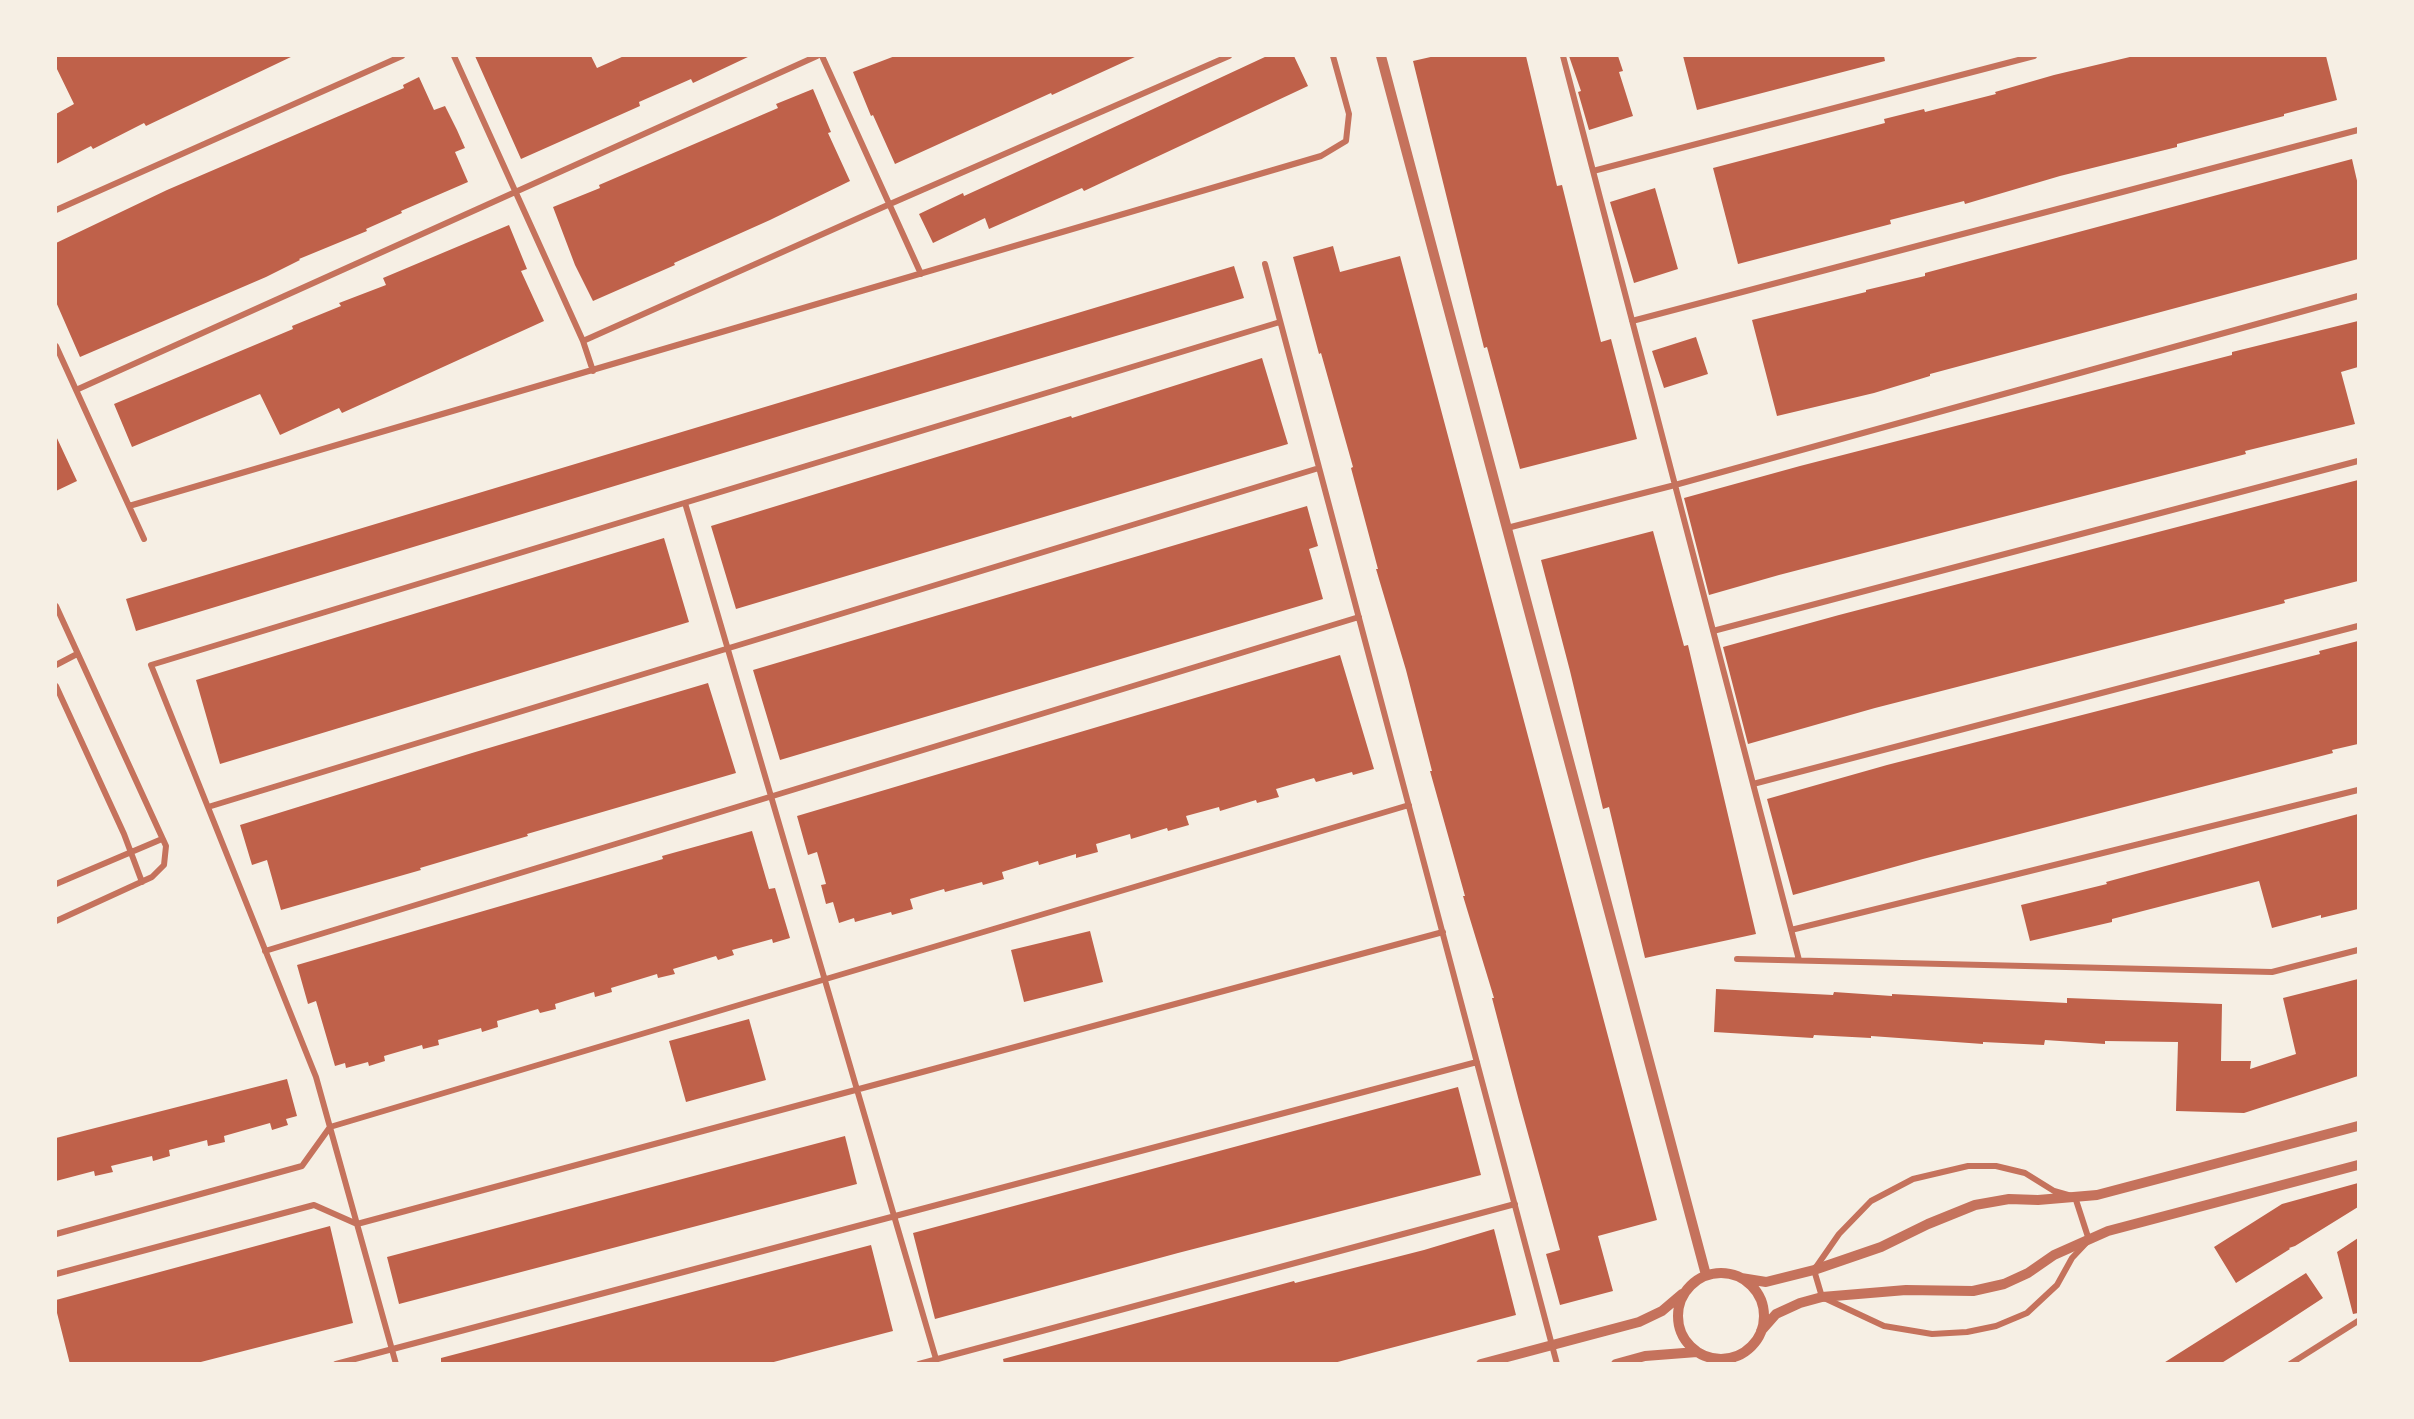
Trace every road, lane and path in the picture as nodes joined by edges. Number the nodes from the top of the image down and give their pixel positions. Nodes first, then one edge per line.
1 (402, 56) edge
2 (454, 56) edge
3 (819, 56) edge
4 (1229, 56) edge
5 (1333, 56) edge
6 (1382, 56) edge
7 (1563, 56) edge
8 (2034, 56) edge
9 (2358, 130) edge
10 (1593, 171) junction
11 (516, 192) junction
12 (890, 204) junction
13 (56, 210) edge
14 (1265, 264) dead end
15 (921, 274) junction
16 (2358, 296) edge
17 (1280, 321) junction
18 (1632, 321) junction
19 (583, 341) junction
20 (56, 346) edge
21 (593, 370) junction
22 (75, 390) junction
23 (2358, 461) edge
24 (1319, 468) junction
25 (1675, 485) junction
26 (685, 503) junction
27 (129, 506) junction
28 (1507, 528) junction
29 (144, 538) dead end
30 (56, 606) edge
31 (1359, 617) junction
32 (2358, 626) edge
33 (1713, 631) junction
34 (728, 648) junction
35 (77, 654) junction
36 (56, 665) edge
37 (56, 686) edge
38 (1753, 784) junction
39 (2358, 790) edge
40 (771, 796) junction
41 (1409, 805) junction
42 (208, 807) junction
43 (162, 839) junction
44 (130, 852) junction
45 (142, 882) junction
46 (56, 884) edge
47 (56, 921) edge
48 (1791, 930) junction
49 (1443, 932) junction
50 (2358, 950) edge
51 (266, 951) junction
52 (1737, 959) dead end
53 (1799, 960) junction
54 (825, 979) junction
55 (1477, 1062) junction
56 (857, 1090) junction
57 (2358, 1126) edge
58 (330, 1127) junction
59 (2358, 1165) edge
60 (2075, 1197) junction
61 (1515, 1204) junction
62 (894, 1216) junction
63 (357, 1224) junction
64 (56, 1234) edge
65 (2089, 1240) junction
66 (1814, 1270) junction
67 (56, 1275) edge
68 (1706, 1275) junction
69 (1741, 1278) junction
70 (1686, 1290) junction
71 (1822, 1297) junction
72 (2358, 1321) edge
73 (1761, 1331) junction
74 (1552, 1345) junction
75 (392, 1349) junction
76 (1697, 1352) junction
77 (936, 1359) junction
78 (1732, 1360) edge
79 (336, 1364) edge
80 (396, 1364) edge
81 (919, 1364) edge
82 (1481, 1364) edge
83 (1557, 1364) edge
84 (1616, 1364) edge
85 (2290, 1364) edge

1 - 13 street
2 - 11 street
3 - 11 street
3 - 12 street
4 - 12 street
5 - 15 street
6 - 28 street
7 - 10 street
8 - 10 street
9 - 18 street
10 - 18 street
11 - 19 street
11 - 22 street
12 - 15 street
12 - 19 street
14 - 17 street
15 - 21 street
16 - 25 street
17 - 24 street
17 - 26 street
18 - 25 street
19 - 21 street
20 - 22 street
21 - 27 street
22 - 27 street
23 - 33 street
24 - 31 street
24 - 34 street
25 - 28 street
25 - 33 street
26 - 34 street
26 - 42 street
27 - 29 street
28 - 68 street
30 - 35 street
31 - 40 street
31 - 41 street
32 - 38 street
33 - 38 street
34 - 40 street
34 - 42 street
35 - 36 street
35 - 43 street
37 - 44 street
38 - 48 street
39 - 48 street
40 - 51 street
40 - 54 street
41 - 49 street
41 - 54 street
42 - 51 street
43 - 44 street
43 - 45 street
44 - 45 street
44 - 46 street
45 - 47 street
48 - 53 street
49 - 55 street
49 - 56 street
50 - 53 street
51 - 58 street
52 - 53 street
54 - 56 street
54 - 58 street
55 - 61 street
55 - 62 street
56 - 62 street
56 - 63 street
57 - 60 street
58 - 63 street
58 - 64 street
59 - 65 street
60 - 65 street
60 - 66 street
60 - 66 street
61 - 74 street
61 - 77 street
62 - 75 street
62 - 77 street
63 - 67 street
63 - 75 street
65 - 71 street
65 - 71 street
66 - 69 street
66 - 71 street
68 - 69 street
68 - 70 street
69 - 73 street
70 - 74 street
70 - 76 street
71 - 73 street
72 - 85 street
73 - 78 street
74 - 82 street
74 - 83 street
75 - 79 street
75 - 80 street
76 - 78 street
76 - 84 street
77 - 81 street

